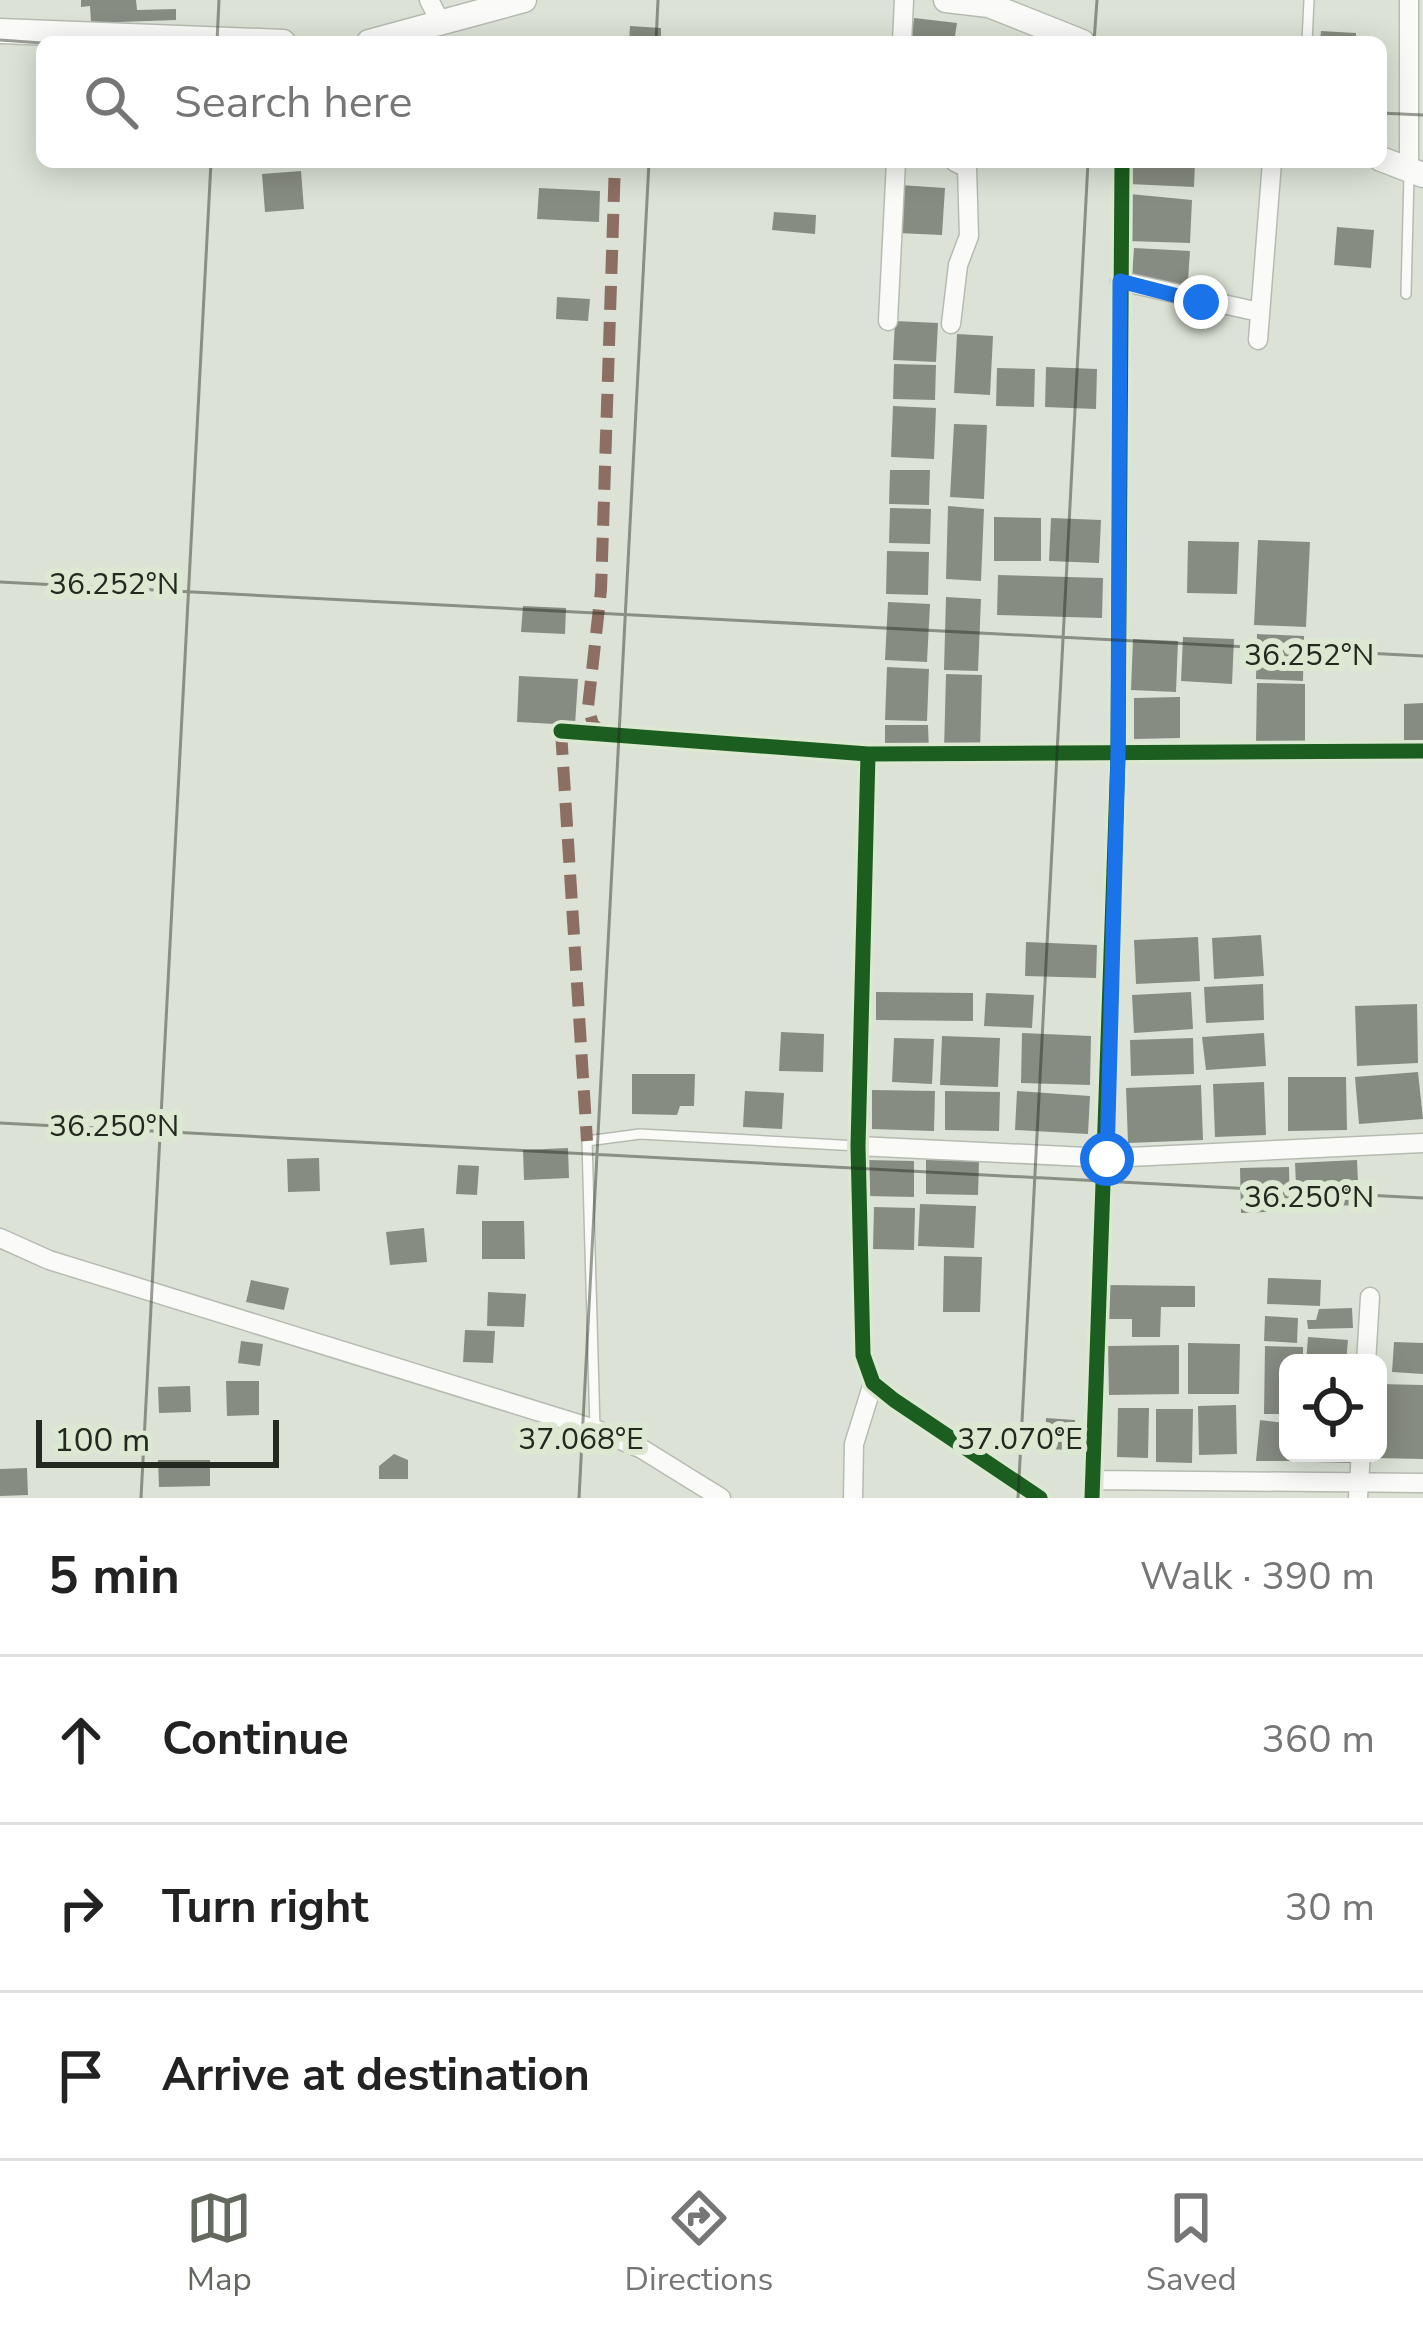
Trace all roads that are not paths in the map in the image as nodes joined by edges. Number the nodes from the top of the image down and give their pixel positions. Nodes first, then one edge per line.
1 (524, 0) edge
2 (904, 0) edge
3 (946, 0) edge
4 (1309, 0) edge
5 (1409, 0) edge
6 (978, 1) edge
7 (435, 11) edge
8 (0, 31) edge
9 (129, 36) edge
10 (382, 36) edge
11 (902, 36) edge
12 (1067, 36) edge
13 (1307, 36) edge
14 (1387, 161) edge
15 (896, 168) edge
16 (967, 168) edge
17 (1122, 168) edge
18 (1271, 168) edge
19 (1416, 172) edge
20 (1120, 281) junction
21 (1406, 294) dead end
22 (1259, 311) junction
23 (887, 321) dead end
24 (951, 324) dead end
25 (1258, 340) dead end
26 (561, 731) dead end
27 (1423, 751) edge
28 (868, 754) junction
29 (1118, 755) junction
30 (1423, 1143) edge
31 (858, 1146) junction
32 (1107, 1159) junction
33 (0, 1238) edge
34 (1370, 1297) dead end
35 (1367, 1354) edge
36 (873, 1383) junction
37 (595, 1429) junction
38 (1423, 1484) edge
39 (1092, 1489) edge
40 (1359, 1490) edge
41 (721, 1498) edge
42 (853, 1498) edge
43 (1040, 1498) edge

1 - 7 street
2 - 11 street
3 - 6 street
4 - 13 lane
5 - 19 street
6 - 12 street
7 - 10 street
8 - 9 street
14 - 19 street
15 - 23 street
16 - 24 street
17 - 20 street
18 - 22 street
19 - 21 lane
20 - 22 street
20 - 29 street
22 - 25 street
26 - 28 street
27 - 29 street
28 - 29 street
28 - 31 street
29 - 32 street
30 - 32 street
31 - 32 street
31 - 36 street
31 - 37 lane
32 - 39 street
33 - 37 street
34 - 35 street
36 - 42 street
36 - 43 street
37 - 41 street
38 - 40 street
39 - 40 street

